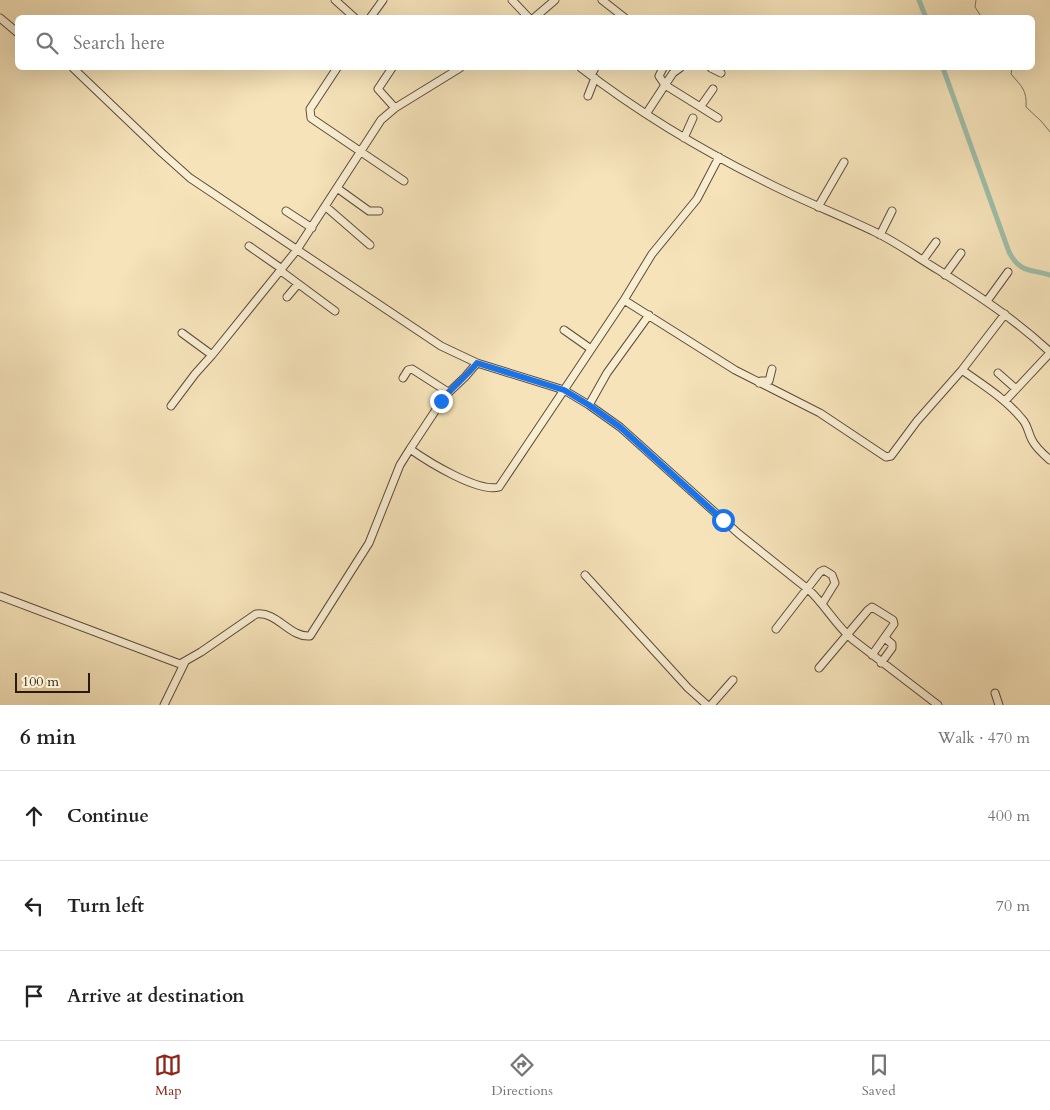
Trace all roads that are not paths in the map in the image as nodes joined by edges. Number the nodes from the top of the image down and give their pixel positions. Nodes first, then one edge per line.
1 (335, 0) edge
2 (383, 0) edge
3 (512, 0) edge
4 (555, 0) edge
5 (602, 0) edge
6 (352, 15) edge
7 (372, 15) edge
8 (526, 15) edge
9 (538, 15) edge
10 (621, 15) edge
11 (0, 18) edge
12 (15, 30) edge
13 (75, 70) edge
14 (336, 70) edge
15 (391, 70) edge
16 (457, 70) edge
17 (584, 70) edge
18 (594, 70) edge
19 (662, 70) edge
20 (677, 70) edge
21 (716, 70) edge
22 (721, 73) dead end
23 (593, 76) junction
24 (665, 85) junction
25 (713, 89) dead end
26 (588, 96) dead end
27 (701, 106) junction
28 (396, 108) junction
29 (646, 114) junction
30 (693, 118) dead end
31 (718, 118) dead end
32 (684, 138) junction
33 (360, 151) junction
34 (719, 157) junction
35 (844, 162) dead end
36 (404, 181) dead end
37 (337, 188) junction
38 (325, 206) junction
39 (818, 207) junction
40 (286, 210) dead end
41 (379, 211) dead end
42 (892, 211) dead end
43 (312, 228) junction
44 (880, 235) junction
45 (936, 242) dead end
46 (370, 245) dead end
47 (249, 246) dead end
48 (296, 251) junction
49 (961, 253) dead end
50 (922, 260) junction
51 (282, 270) junction
52 (1008, 272) dead end
53 (945, 274) junction
54 (298, 284) junction
55 (287, 296) dead end
56 (624, 300) junction
57 (987, 301) junction
58 (335, 311) dead end
59 (1004, 314) junction
60 (649, 316) junction
61 (564, 330) dead end
62 (182, 332) dead end
63 (591, 349) junction
64 (1050, 352) edge
65 (212, 355) junction
66 (477, 363) junction
67 (772, 369) dead end
68 (962, 370) junction
69 (998, 373) dead end
70 (403, 378) dead end
71 (759, 383) junction
72 (1016, 389) junction
73 (564, 390) junction
74 (448, 392) junction
75 (1005, 401) junction
76 (588, 405) junction
77 (171, 406) dead end
78 (410, 449) junction
79 (1050, 460) edge
80 (585, 574) dead end
81 (807, 589) junction
82 (0, 596) edge
83 (822, 604) junction
84 (776, 629) dead end
85 (847, 635) junction
86 (885, 638) junction
87 (872, 655) junction
88 (185, 662) junction
89 (881, 663) junction
90 (819, 668) dead end
91 (733, 680) dead end
92 (995, 693) dead end
93 (935, 704) edge
94 (164, 705) edge
95 (709, 705) edge
96 (999, 705) edge

1 - 6 street
2 - 7 street
3 - 8 street
4 - 9 street
5 - 10 street
11 - 12 street
13 - 48 street
14 - 33 street
15 - 28 street
16 - 28 street
17 - 23 street
18 - 23 street
19 - 24 street
20 - 24 street
21 - 22 street
23 - 26 street
23 - 29 street
24 - 27 street
24 - 29 street
25 - 27 street
27 - 31 street
28 - 33 street
29 - 32 street
30 - 32 street
32 - 34 street
33 - 36 street
33 - 37 street
34 - 39 street
34 - 56 street
35 - 39 street
37 - 38 street
37 - 41 street
38 - 43 street
38 - 46 street
39 - 44 street
40 - 43 street
42 - 44 street
43 - 48 street
44 - 50 street
45 - 50 street
47 - 51 street
48 - 51 street
48 - 66 street
49 - 53 street
50 - 53 street
51 - 54 street
51 - 65 street
52 - 57 street
53 - 57 street
54 - 55 street
54 - 58 street
56 - 60 street
56 - 63 street
57 - 59 street
59 - 64 street
59 - 68 street
60 - 71 street
60 - 76 street
61 - 63 street
62 - 65 street
63 - 73 street
64 - 72 street
65 - 77 street
66 - 73 street
66 - 74 street
67 - 71 street
68 - 71 street
68 - 75 street
69 - 72 street
70 - 74 street
72 - 75 street
73 - 76 street
73 - 78 street
74 - 78 street
75 - 79 street
76 - 81 street
78 - 88 street
80 - 95 street
81 - 83 street
81 - 83 street
81 - 84 street
82 - 88 street
83 - 85 street
85 - 86 street
85 - 87 street
85 - 90 street
86 - 87 street
86 - 89 street
87 - 89 street
88 - 94 street
89 - 93 street
91 - 95 street
92 - 96 street

